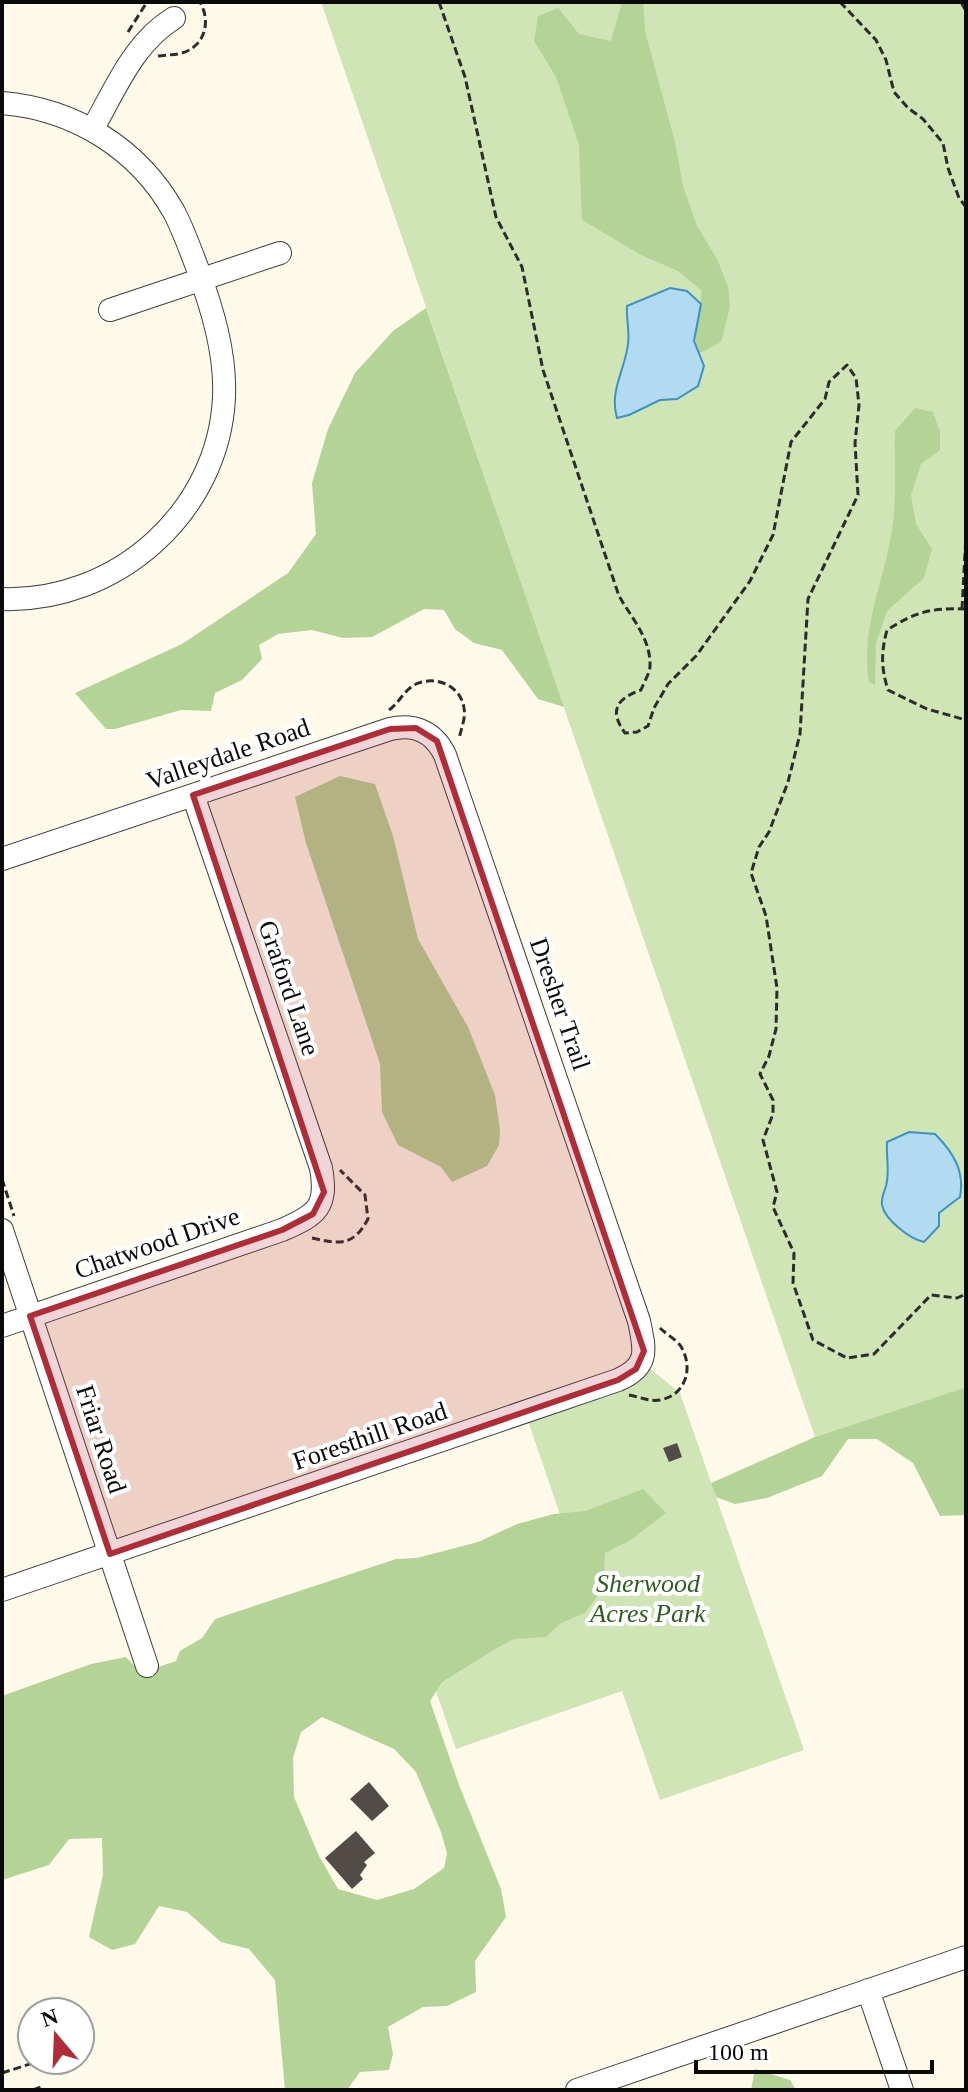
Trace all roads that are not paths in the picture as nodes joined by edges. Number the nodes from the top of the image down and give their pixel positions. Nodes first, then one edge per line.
1 (174, 18) dead end
2 (2, 103) edge
3 (92, 130) junction
4 (280, 253) dead end
5 (201, 280) junction
6 (110, 310) dead end
7 (2, 599) edge
8 (452, 773) joint
9 (193, 795) junction
10 (2, 859) edge
11 (322, 1200) joint
12 (2, 1230) edge
13 (615, 1252) joint
14 (30, 1316) junction
15 (2, 1326) edge
16 (110, 1554) junction
17 (2, 1590) edge
18 (147, 1666) dead end
19 (966, 1957) edge
20 (868, 1990) junction
21 (577, 2090) edge
22 (902, 2090) edge

1 - 3 street
2 - 3 street
3 - 5 street
4 - 5 street
5 - 6 street
5 - 7 street
8 - 9 street, Valleydale Road
8 - 13 street, Dresher Trail
9 - 10 street, Valleydale Road
9 - 11 street, Graford Lane
11 - 14 street, Chatwood Drive
12 - 14 street, Friar Road
13 - 16 street, Foresthill Road
14 - 15 street, Chatwood Drive
14 - 16 street, Friar Road
16 - 17 street, Foresthill Road
16 - 18 street, Friar Road
19 - 20 street
20 - 21 street
20 - 22 street

